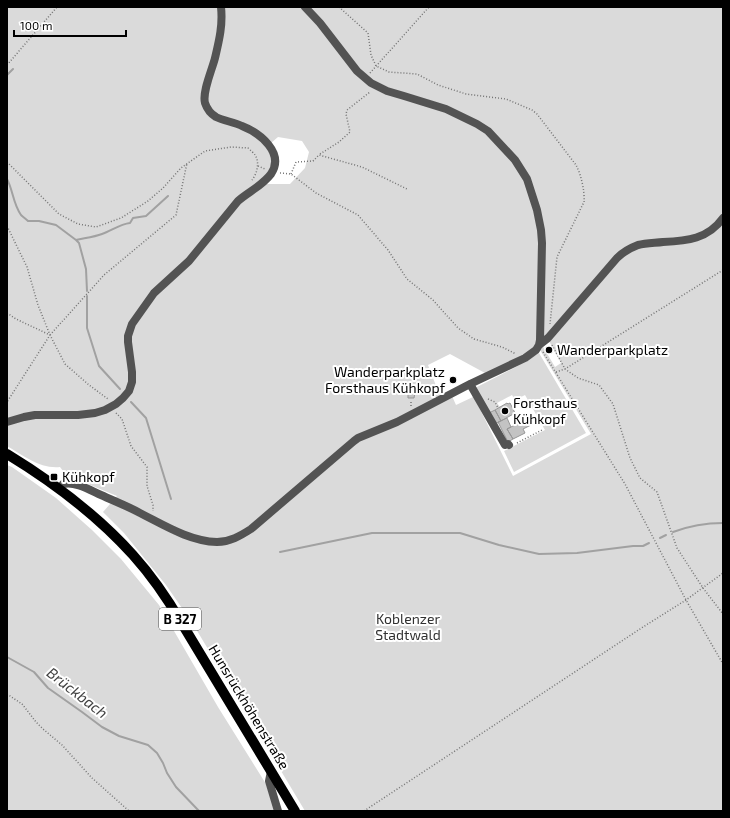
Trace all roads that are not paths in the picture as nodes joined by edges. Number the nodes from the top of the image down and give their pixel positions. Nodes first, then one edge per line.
1 (221, 7) edge
2 (305, 7) edge
3 (723, 218) edge
4 (539, 345) junction
5 (470, 384) junction
6 (7, 422) edge
7 (509, 445) road end
8 (7, 454) edge
9 (59, 489) junction
10 (271, 771) junction
11 (278, 811) edge
12 (295, 811) edge

1 - 6 street
2 - 4 street
3 - 4 street
4 - 5 street
5 - 7 street
5 - 9 street
8 - 9 main road, Hunsrückhöhenstraße / B 327
9 - 10 main road, Hunsrückhöhenstraße / B 327
10 - 11 street
10 - 12 main road, Hunsrückhöhenstraße / B 327

